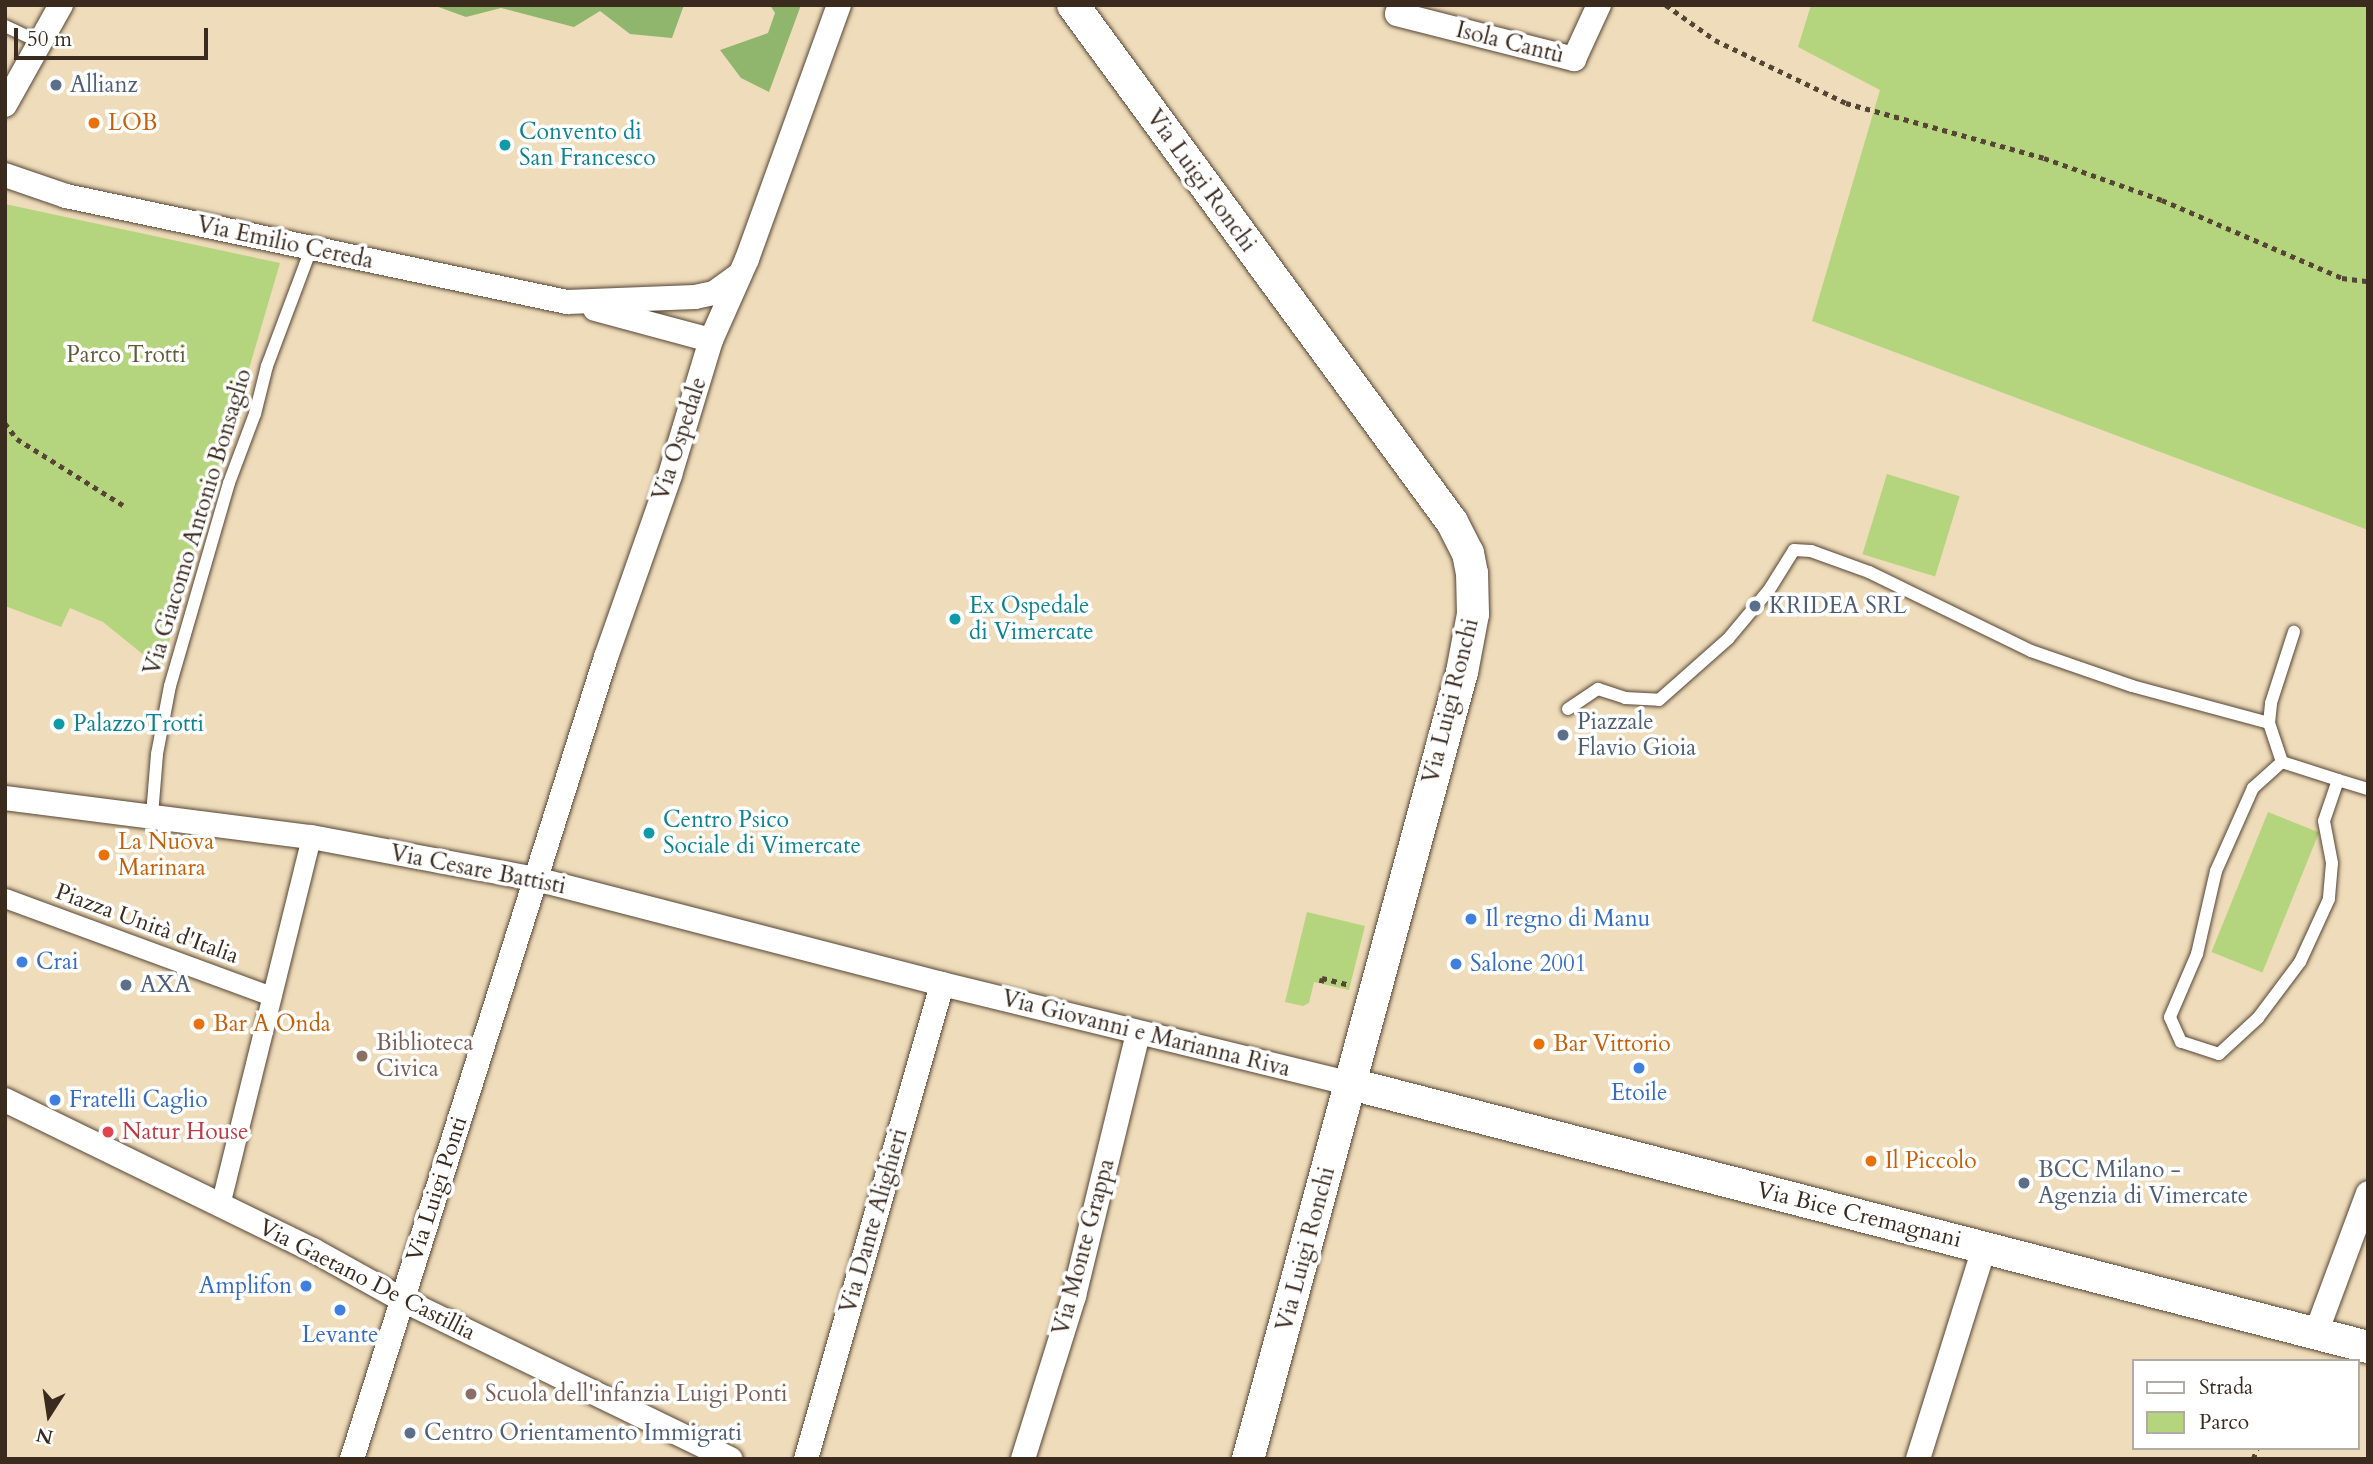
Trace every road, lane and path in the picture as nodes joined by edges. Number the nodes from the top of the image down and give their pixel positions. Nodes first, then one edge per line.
1 (61, 5) edge
2 (839, 5) edge
3 (1073, 5) edge
4 (1400, 5) edge
5 (1599, 5) edge
6 (1666, 5) edge
7 (5, 26) edge
8 (40, 42) junction
9 (5, 105) edge
10 (5, 176) edge
11 (313, 259) junction
12 (740, 274) junction
13 (2368, 281) edge
14 (567, 302) junction
15 (711, 340) junction
16 (5, 423) edge
17 (122, 505) dead end
18 (2294, 632) dead end
19 (1568, 709) dead end
20 (2269, 723) junction
21 (2282, 762) junction
22 (2338, 780) junction
23 (2368, 789) edge
24 (5, 798) edge
25 (152, 815) junction
26 (311, 837) junction
27 (536, 879) junction
28 (5, 898) edge
29 (1321, 983) dead end
30 (942, 984) junction
31 (1351, 985) dead end
32 (272, 996) junction
33 (1138, 1033) junction
34 (1351, 1084) junction
35 (5, 1100) edge
36 (2368, 1193) edge
37 (220, 1205) junction
38 (1984, 1248) junction
39 (403, 1300) junction
40 (2316, 1333) junction
41 (2368, 1347) edge
42 (352, 1459) edge
43 (730, 1459) edge
44 (806, 1459) edge
45 (1023, 1459) edge
46 (1248, 1459) edge
47 (1918, 1459) edge

1 - 8 street
2 - 12 street, Via Ospedale
3 - 34 street, Via Luigi Ronchi
4 - 5 street, Isola Cantù
6 - 13 path
7 - 8 lane
8 - 9 street
10 - 11 street, Via Emilio Cereda
11 - 14 street, Via Emilio Cereda
11 - 25 lane, Via Giacomo Antonio Bonsaglio
12 - 14 street, Via Emilio Cereda
12 - 15 street, Via Ospedale
14 - 15 street, Via Emilio Cereda
15 - 27 street, Via Ospedale
16 - 17 path
18 - 20 lane
19 - 20 lane
20 - 21 lane
21 - 22 lane
21 - 22 lane
22 - 23 lane
24 - 25 street, Via Cesare Battisti
25 - 26 street, Via Cesare Battisti
26 - 27 street, Via Cesare Battisti
26 - 32 street
27 - 30 street, Via Cesare Battisti
27 - 39 street, Via Luigi Ponti
28 - 32 street, Piazza Unità d'Italia
29 - 31 path
30 - 33 street, Via Giovanni e Marianna Riva
30 - 44 street, Via Dante Alighieri
32 - 37 street
33 - 34 street, Via Giovanni e Marianna Riva
33 - 45 street, Via Monte Grappa
34 - 38 street, Via Bice Cremagnani
34 - 46 street, Via Luigi Ronchi
35 - 37 street, Via Gaetano De Castillia
36 - 40 street
37 - 39 street, Via Gaetano De Castillia
38 - 40 street, Via Bice Cremagnani
38 - 47 street
39 - 42 street, Via Luigi Ponti
39 - 43 street, Via Gaetano De Castillia
40 - 41 street, Via Bice Cremagnani

